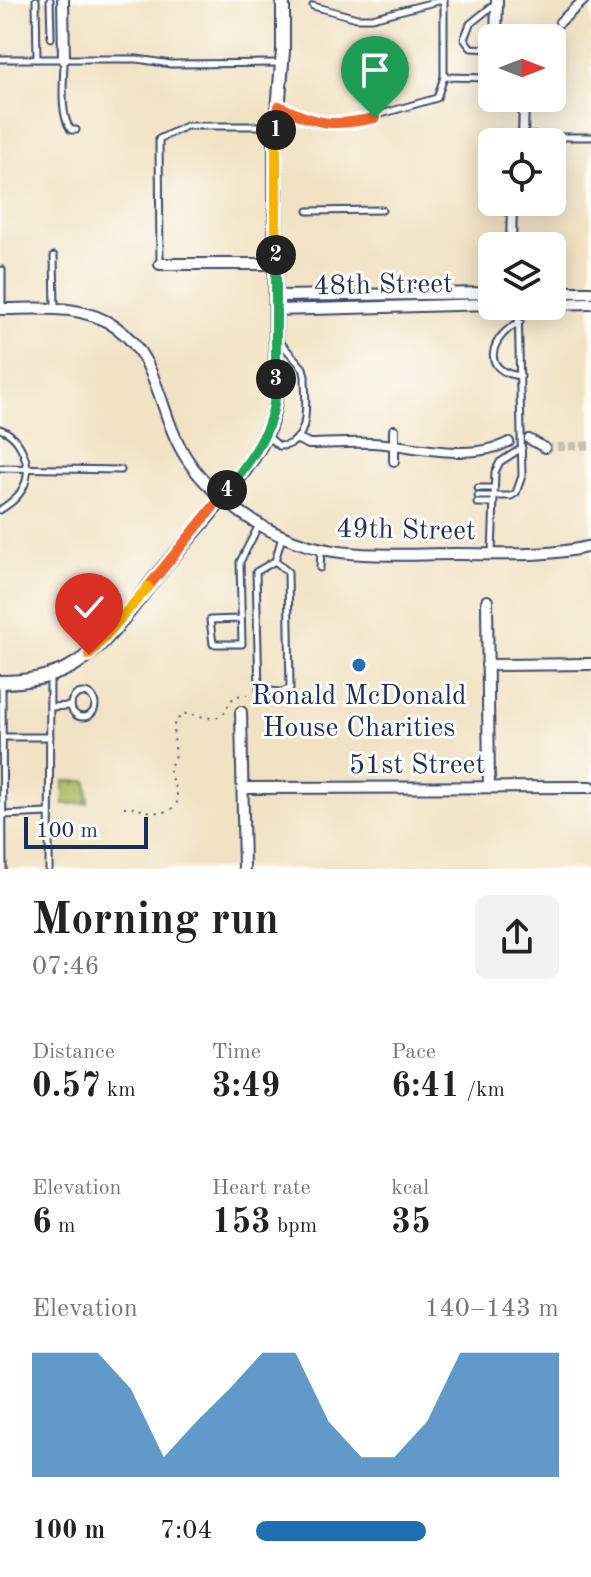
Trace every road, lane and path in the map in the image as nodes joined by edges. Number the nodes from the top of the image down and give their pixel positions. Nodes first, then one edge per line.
1 (36, 0) edge
2 (50, 0) edge
3 (63, 0) edge
4 (283, 0) edge
5 (443, 0) edge
6 (565, 0) edge
7 (584, 0) edge
8 (497, 1) edge
9 (313, 6) dead end
10 (571, 10) junction
11 (560, 22) tunnel mouth
12 (496, 24) edge
13 (51, 38) dead end
14 (478, 48) edge
15 (0, 59) edge
16 (37, 59) junction
17 (64, 59) junction
18 (282, 63) junction
19 (444, 77) junction
20 (478, 78) edge
21 (279, 106) junction
22 (277, 126) junction
23 (76, 130) dead end
24 (566, 137) edge
25 (591, 137) edge
26 (382, 210) dead end
27 (308, 211) dead end
28 (54, 256) dead end
29 (160, 264) joint
30 (276, 264) junction
31 (2, 270) edge
32 (1, 284) edge
33 (566, 292) edge
34 (591, 292) edge
35 (478, 294) edge
36 (276, 303) junction
37 (591, 303) edge
38 (478, 304) edge
39 (566, 304) edge
40 (1, 309) edge
41 (55, 309) junction
42 (520, 322) joint
43 (276, 338) junction
44 (521, 376) junction
45 (0, 429) edge
46 (394, 430) dead end
47 (266, 435) junction
48 (298, 439) junction
49 (529, 439) dead end
50 (513, 441) dead end
51 (393, 445) junction
52 (523, 447) junction
53 (545, 448) tunnel mouth
54 (394, 461) dead end
55 (0, 468) edge
56 (26, 468) junction
57 (121, 470) dead end
58 (478, 488) dead end
59 (493, 488) junction
60 (221, 498) junction
61 (478, 500) dead end
62 (492, 500) junction
63 (0, 510) edge
64 (259, 525) junction
65 (282, 537) junction
66 (591, 546) edge
67 (321, 550) junction
68 (492, 554) junction
69 (275, 561) junction
70 (320, 568) dead end
71 (487, 601) dead end
72 (241, 619) junction
73 (591, 664) edge
74 (487, 665) junction
75 (50, 676) junction
76 (1, 682) edge
77 (247, 695) dead end
78 (71, 706) junction
79 (50, 707) junction
80 (241, 712) dead end
81 (2, 737) junction
82 (50, 737) junction
83 (489, 787) junction
84 (591, 787) edge
85 (243, 788) junction
86 (124, 807) dead end
87 (49, 813) junction
88 (3, 815) junction
89 (3, 869) edge
90 (49, 869) edge
91 (244, 869) edge

1 - 16 lane
2 - 13 lane
3 - 17 street
4 - 18 street
5 - 9 lane
5 - 19 lane
6 - 10 street
7 - 10 street
8 - 12 street
8 - 14 lane
10 - 11 street
15 - 16 lane
16 - 17 lane
17 - 18 lane
17 - 23 lane
18 - 21 street
19 - 20 lane
19 - 21 lane
21 - 22 street
22 - 29 lane
22 - 30 street
24 - 25 lane
26 - 27 lane
28 - 41 lane
29 - 30 street
30 - 36 street
31 - 32 lane
32 - 40 lane
33 - 34 street
35 - 36 street, 48th Street
36 - 38 street, 48th Street
36 - 43 street
37 - 39 street
40 - 41 street, 49th Street
41 - 60 street, 49th Street
42 - 44 lane
42 - 44 lane
43 - 47 street
43 - 48 lane
44 - 52 lane
45 - 56 lane
46 - 51 street
47 - 48 lane
47 - 60 street
48 - 51 street
49 - 53 street
50 - 51 street
51 - 54 street
52 - 59 lane
52 - 62 lane
55 - 56 lane
56 - 57 lane
56 - 63 lane
58 - 59 lane
59 - 62 lane
60 - 64 street, 49th Street
60 - 75 street
61 - 62 lane
62 - 68 lane
64 - 65 street, 49th Street
64 - 72 lane
65 - 67 street, 49th Street
65 - 69 lane
66 - 68 street, 49th Street
67 - 68 street, 49th Street
67 - 70 lane
69 - 69 lane
71 - 74 street
72 - 72 lane
73 - 74 street
74 - 83 street
75 - 76 street
75 - 79 lane
76 - 81 lane
77 - 86 path
78 - 78 lane
78 - 79 lane
79 - 82 lane
80 - 85 street
81 - 82 lane
81 - 88 lane
82 - 87 lane
83 - 84 street, 51st Street
83 - 85 street, 51st Street
85 - 91 street
87 - 88 lane
87 - 90 lane
88 - 89 lane

